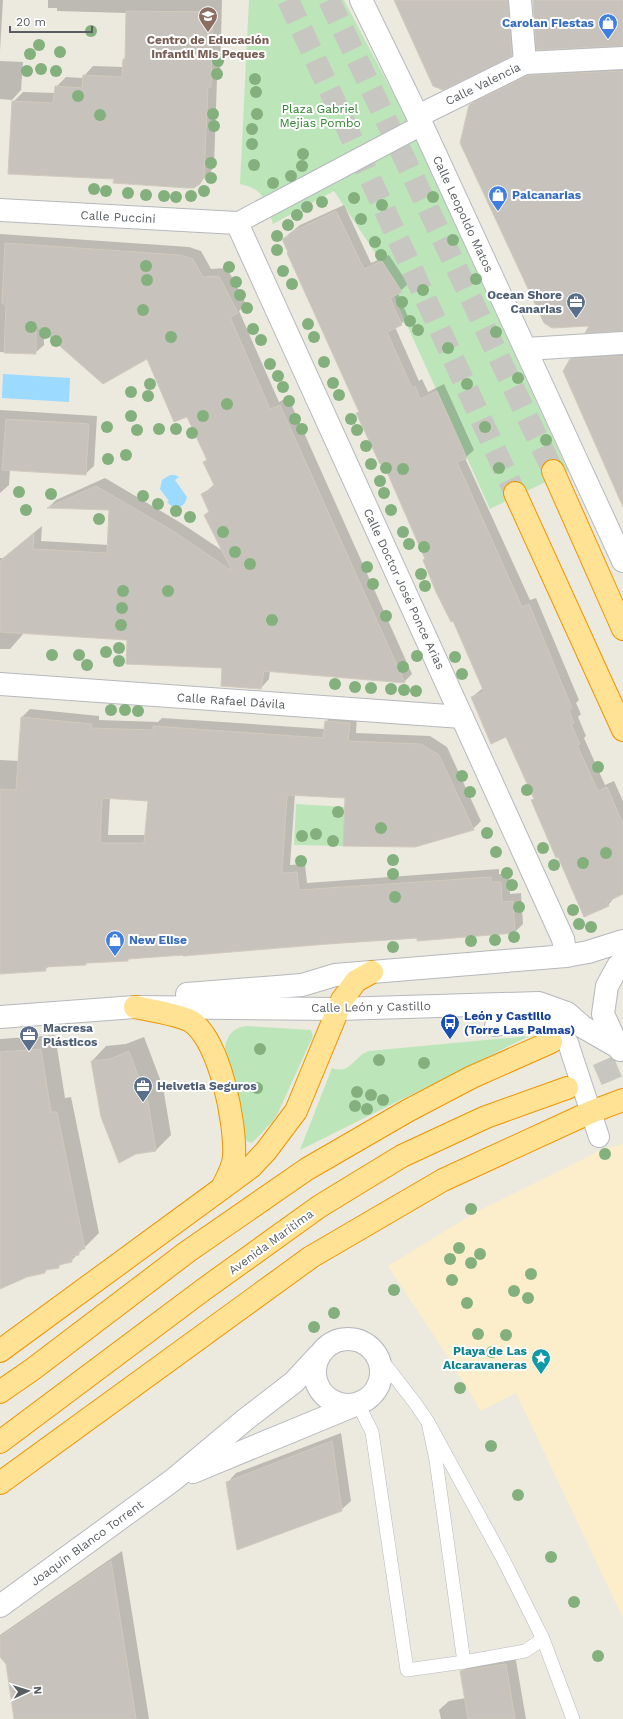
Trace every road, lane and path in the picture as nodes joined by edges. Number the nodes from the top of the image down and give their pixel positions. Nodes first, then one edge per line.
1 (361, 0) edge
2 (520, 0) edge
3 (623, 58) edge
4 (525, 63) junction
5 (420, 121) junction
6 (0, 210) edge
7 (237, 223) junction
8 (623, 342) edge
9 (526, 349) junction
10 (553, 471) tunnel mouth
11 (515, 493) tunnel mouth
12 (623, 561) edge
13 (623, 630) edge
14 (0, 684) edge
15 (462, 717) junction
16 (623, 730) edge
17 (623, 941) edge
18 (566, 956) junction
19 (623, 960) edge
20 (372, 972) junction
21 (135, 1007) junction
22 (338, 1009) junction
23 (0, 1017) edge
24 (495, 1026) dead end
25 (551, 1042) dead end
26 (620, 1050) edge
27 (567, 1088) tunnel mouth
28 (623, 1100) edge
29 (591, 1112) junction
30 (599, 1137) dead end
31 (221, 1188) junction
32 (0, 1351) edge
33 (377, 1354) junction
34 (318, 1356) junction
35 (0, 1392) edge
36 (358, 1404) junction
37 (428, 1422) junction
38 (0, 1442) edge
39 (174, 1480) junction
40 (0, 1483) edge
41 (0, 1606) edge
42 (543, 1639) junction
43 (464, 1662) junction
44 (573, 1719) edge

1 - 5 street, Calle Leopoldo Matos
2 - 4 street
3 - 4 street, Calle Valencia
4 - 5 street, Calle Valencia
5 - 7 street
5 - 9 street, Calle Leopoldo Matos
6 - 7 street, Calle Puccini
7 - 15 street, Calle Doctor José Ponce Arias
8 - 9 street
9 - 12 street, Calle Leopoldo Matos
10 - 13 highway
11 - 16 highway
14 - 15 street, Calle Rafael Dávila
15 - 18 street, Calle Doctor José Ponce Arias
17 - 18 street, Calle León y Castillo
18 - 20 street, Calle León y Castillo
19 - 26 street
20 - 21 street, Calle León y Castillo
20 - 22 highway
21 - 22 street, Calle León y Castillo
21 - 23 street, Calle León y Castillo
21 - 31 highway
22 - 26 street, Calle León y Castillo
22 - 31 highway
24 - 29 street
25 - 35 highway
27 - 38 highway, Avenida Marítima
28 - 29 highway
29 - 30 street
29 - 40 highway
31 - 32 highway
33 - 34 street
33 - 36 street
33 - 37 lane
34 - 36 street
34 - 39 street, Joaquín Blanco Torrent
36 - 39 street, Joaquín Blanco Torrent
36 - 43 lane
37 - 42 lane
37 - 43 lane
39 - 41 street, Joaquín Blanco Torrent
42 - 43 lane
42 - 44 lane

